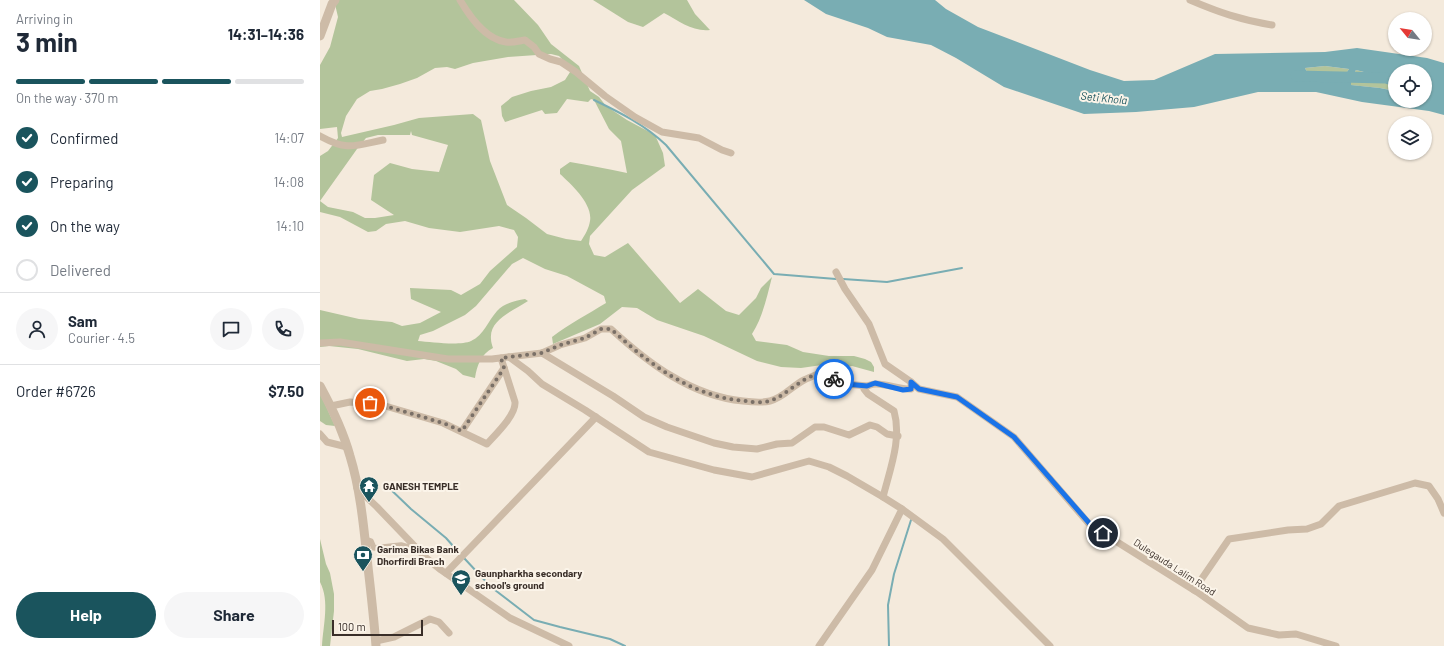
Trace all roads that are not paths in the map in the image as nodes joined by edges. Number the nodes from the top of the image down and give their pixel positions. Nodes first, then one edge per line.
1 (335, 0) edge
2 (460, 0) edge
3 (1190, 0) edge
4 (1272, 25) dead end
5 (320, 36) edge
6 (320, 136) edge
7 (383, 140) dead end
8 (731, 153) dead end
9 (836, 272) dead end
10 (320, 342) edge
11 (542, 353) junction
12 (508, 357) junction
13 (501, 358) junction
14 (504, 368) junction
15 (911, 382) junction
16 (320, 386) edge
17 (867, 386) junction
18 (331, 406) junction
19 (596, 417) junction
20 (462, 431) junction
21 (320, 434) edge
22 (898, 436) junction
23 (347, 447) junction
24 (357, 488) junction
25 (883, 497) junction
26 (902, 509) junction
27 (1444, 513) edge
28 (365, 538) junction
29 (408, 547) dead end
30 (446, 573) junction
31 (1194, 590) junction
32 (450, 633) dead end
33 (376, 644) edge
34 (569, 646) edge
35 (819, 646) edge
36 (1050, 646) edge
37 (1336, 646) edge

1 - 5 street
2 - 8 street
3 - 4 street
6 - 7 street
9 - 15 street, Dulegauda Lalim Road
10 - 13 street
11 - 12 street
11 - 17 street
11 - 22 street
12 - 13 street
12 - 19 street
13 - 14 street
14 - 20 street
14 - 20 street
15 - 17 street
15 - 31 street, Dulegauda Lalim Road
16 - 18 street
17 - 22 street
18 - 20 street
18 - 23 street
19 - 25 street
19 - 30 street
21 - 23 street
22 - 25 street
23 - 24 street
24 - 28 street
24 - 30 street
25 - 26 street
26 - 35 street
26 - 36 street
27 - 31 street
28 - 29 street
28 - 33 street
30 - 34 street
31 - 37 street, Dulegauda Lalim Road
32 - 33 street

